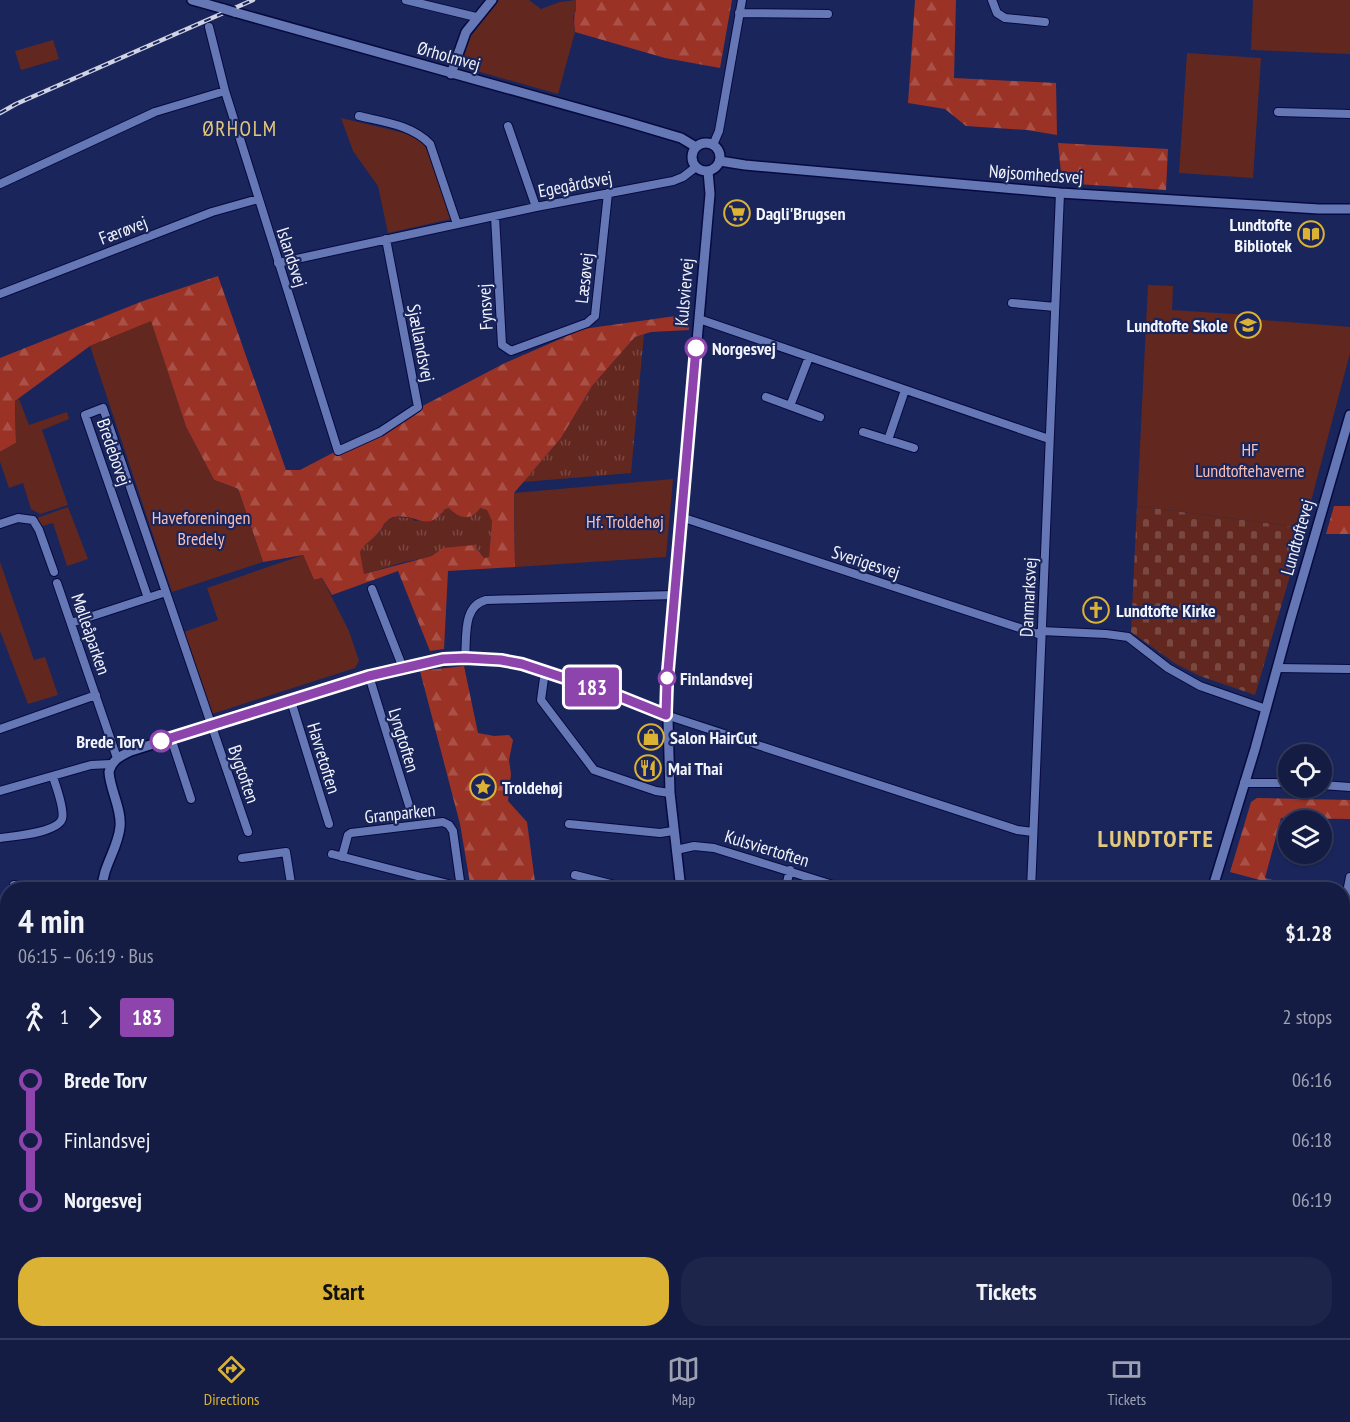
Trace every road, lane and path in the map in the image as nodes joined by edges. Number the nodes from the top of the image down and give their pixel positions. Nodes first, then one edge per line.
1 (192, 0) edge
2 (406, 0) edge
3 (492, 0) edge
4 (742, 0) edge
5 (992, 0) edge
6 (739, 13) junction
7 (828, 14) dead end
8 (477, 17) junction
9 (1045, 22) dead end
10 (209, 27) dead end
11 (451, 74) junction
12 (225, 92) junction
13 (1278, 112) dead end
14 (1350, 114) edge
15 (359, 116) dead end
16 (508, 126) dead end
17 (713, 145) junction
18 (696, 147) junction
19 (720, 160) junction
20 (696, 167) junction
21 (708, 171) junction
22 (0, 184) edge
23 (608, 193) junction
24 (1060, 193) junction
25 (258, 199) junction
26 (536, 207) junction
27 (1350, 209) edge
28 (495, 216) junction
29 (457, 224) junction
30 (386, 239) junction
31 (278, 262) junction
32 (0, 294) edge
33 (1012, 303) dead end
34 (1055, 307) junction
35 (699, 319) junction
36 (549, 336) joint
37 (809, 357) junction
38 (905, 390) junction
39 (766, 398) dead end
40 (790, 406) junction
41 (1350, 415) edge
42 (820, 417) dead end
43 (380, 432) joint
44 (863, 432) dead end
45 (1049, 439) junction
46 (888, 440) junction
47 (914, 448) dead end
48 (681, 517) junction
49 (0, 524) edge
50 (54, 572) dead end
51 (57, 583) dead end
52 (372, 589) dead end
53 (166, 592) junction
54 (674, 595) junction
55 (148, 598) junction
56 (71, 623) junction
57 (1041, 633) junction
58 (465, 658) junction
59 (403, 668) junction
60 (1277, 668) junction
61 (1350, 669) edge
62 (545, 671) junction
63 (369, 676) junction
64 (96, 695) junction
65 (291, 701) junction
66 (1266, 709) junction
67 (666, 715) junction
68 (212, 725) junction
69 (0, 729) edge
70 (171, 738) junction
71 (114, 761) junction
72 (53, 777) junction
73 (1244, 783) junction
74 (1278, 783) edge
75 (1332, 786) edge
76 (1350, 787) edge
77 (0, 791) edge
78 (670, 794) junction
79 (191, 799) dead end
80 (411, 812) dead end
81 (329, 824) dead end
82 (569, 824) dead end
83 (673, 831) junction
84 (248, 832) dead end
85 (1033, 832) junction
86 (0, 838) edge
87 (676, 850) junction
88 (332, 854) dead end
89 (342, 857) junction
90 (242, 858) dead end
91 (790, 870) junction
92 (575, 875) dead end
93 (103, 882) edge
94 (291, 882) edge
95 (436, 882) edge
96 (461, 882) edge
97 (603, 882) edge
98 (680, 882) edge
99 (787, 882) edge
100 (825, 882) edge
101 (1030, 882) edge
102 (1214, 882) edge

1 - 11 street, Ørholmvej, bridge
2 - 8 street
3 - 8 street
4 - 6 street
5 - 9 street
6 - 7 street
6 - 17 street
8 - 11 street
10 - 12 street, Islandsvej
11 - 18 street, Ørholmvej
12 - 22 street
12 - 25 street, Islandsvej
13 - 14 street
15 - 29 street
16 - 26 street
17 - 18 street
17 - 19 street
18 - 20 street
19 - 21 street
19 - 24 street, Nøjsomhedsvej
20 - 21 street
20 - 23 street, Egegårdsvej
21 - 35 street, Kulsviervej
23 - 26 street, Egegårdsvej
23 - 36 street, Læsøvej
24 - 27 street, Nøjsomhedsvej
24 - 34 street, Danmarksvej
25 - 31 street, Islandsvej
25 - 32 street, Færøvej
26 - 28 street, Egegårdsvej
28 - 29 street, Egegårdsvej
28 - 36 street, Fynsvej
29 - 30 street, Egegårdsvej
30 - 31 street, Egegårdsvej
30 - 43 street, Sjællandsvej
31 - 43 street, Islandsvej
33 - 34 street
34 - 45 street, Danmarksvej
35 - 37 street
35 - 48 street, Kulsviervej
37 - 38 street
37 - 40 street
38 - 45 street
38 - 46 street
39 - 40 street
40 - 42 street
41 - 60 street, Lundtoftevej
44 - 46 street
45 - 57 street, Danmarksvej
46 - 47 street
48 - 54 street, Kulsviervej
48 - 57 street, Sverigesvej
49 - 50 street
51 - 56 street, Mølleåparken
52 - 59 street
53 - 55 street
53 - 55 street, Bredebovej
53 - 68 street, Bredebovej
54 - 58 street
54 - 67 street, Kulsviervej
55 - 56 street
56 - 64 street, Mølleåparken
57 - 66 street, Sverigesvej
57 - 85 street, Danmarksvej
58 - 59 street
58 - 62 street
59 - 63 street
60 - 61 street
60 - 66 street, Lundtoftevej
62 - 67 street
62 - 78 street
63 - 65 street
63 - 80 street, Lyngtoften
64 - 69 street, Mølleåparken
64 - 71 street, Mølleåparken
65 - 68 street
65 - 81 street, Havretoften
66 - 73 street, Lundtoftevej
67 - 78 street, Kulsviervej
67 - 85 street
68 - 70 street
68 - 84 street, Bygtoften
70 - 71 street
70 - 79 street
71 - 72 street
71 - 93 street
72 - 77 street
72 - 86 street
73 - 74 street
73 - 102 street, Lundtoftevej
75 - 76 street
78 - 83 street, Kulsviervej
82 - 83 street
83 - 87 street, Kulsviervej
85 - 101 street, Danmarksvej
87 - 91 street, Kulsviertoften
87 - 98 street, Kulsviervej
88 - 89 street, Granparken
89 - 95 street, Granparken
89 - 96 street, Granparken
90 - 94 street
91 - 99 street
91 - 100 street, Kulsviertoften
92 - 97 street

